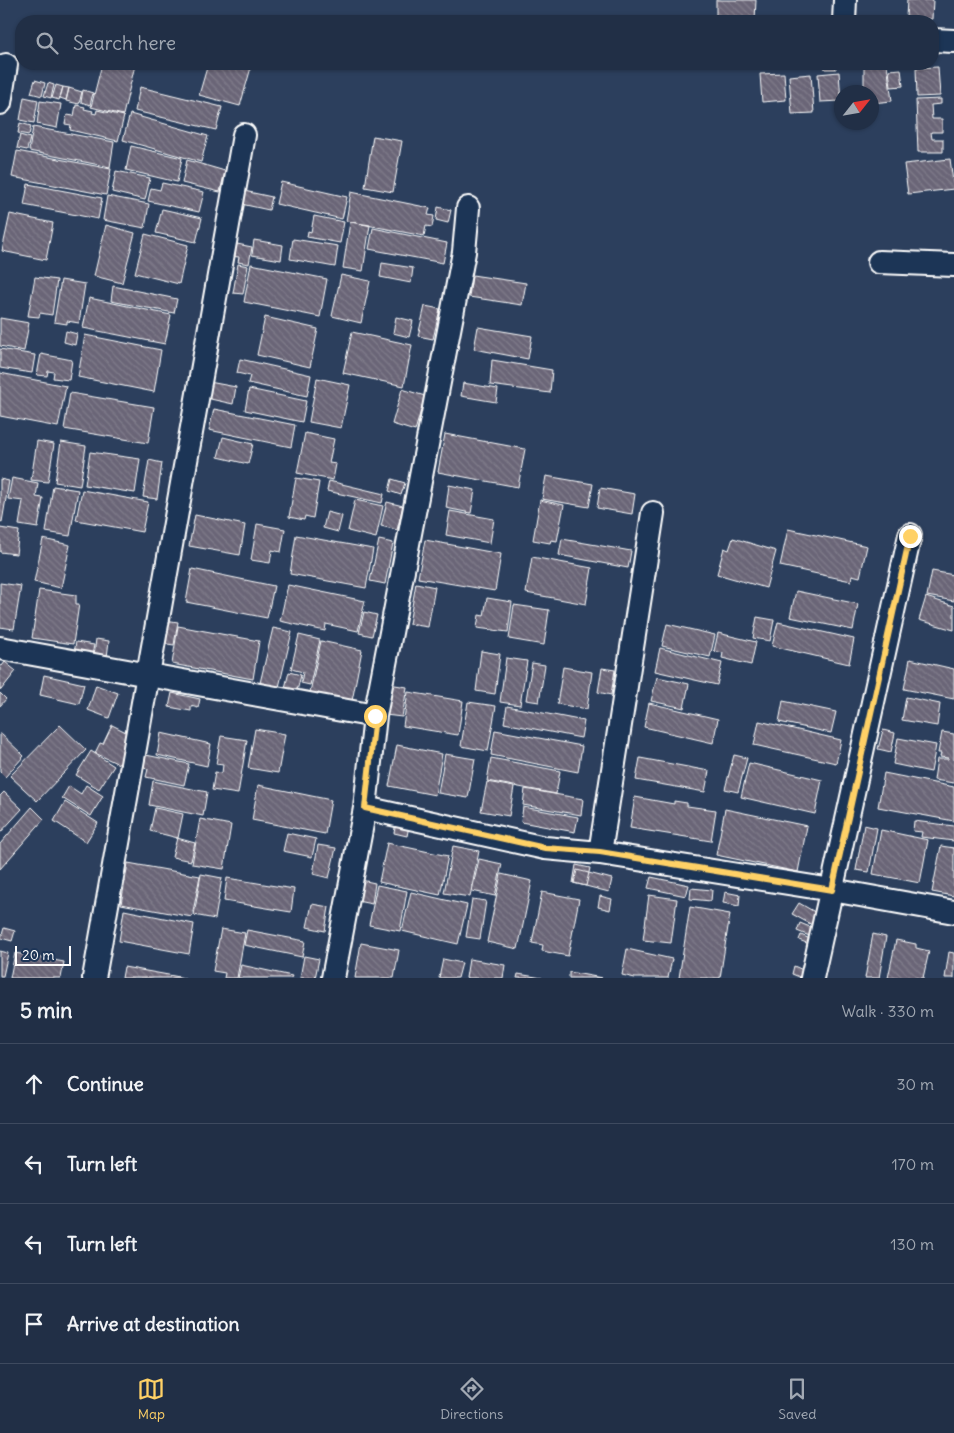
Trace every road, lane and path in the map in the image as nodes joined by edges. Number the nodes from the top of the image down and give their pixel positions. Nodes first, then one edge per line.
1 (846, 0) edge
2 (845, 15) edge
3 (939, 40) edge
4 (954, 41) edge
5 (6, 65) dead end
6 (0, 103) edge
7 (244, 135) dead end
8 (468, 208) dead end
9 (879, 262) dead end
10 (954, 265) edge
11 (653, 513) dead end
12 (910, 536) dead end
13 (0, 648) edge
14 (149, 675) junction
15 (375, 716) junction
16 (365, 808) junction
17 (600, 852) junction
18 (832, 890) junction
19 (954, 912) edge
20 (94, 978) edge
21 (332, 978) edge
22 (812, 978) edge

1 - 2 street
3 - 4 street
5 - 6 street
7 - 14 street
8 - 15 street
9 - 10 street
11 - 17 street
12 - 18 street
13 - 14 street
14 - 15 street
14 - 20 street
15 - 16 street
16 - 17 street
16 - 21 street
17 - 18 street
18 - 19 street
18 - 22 street

